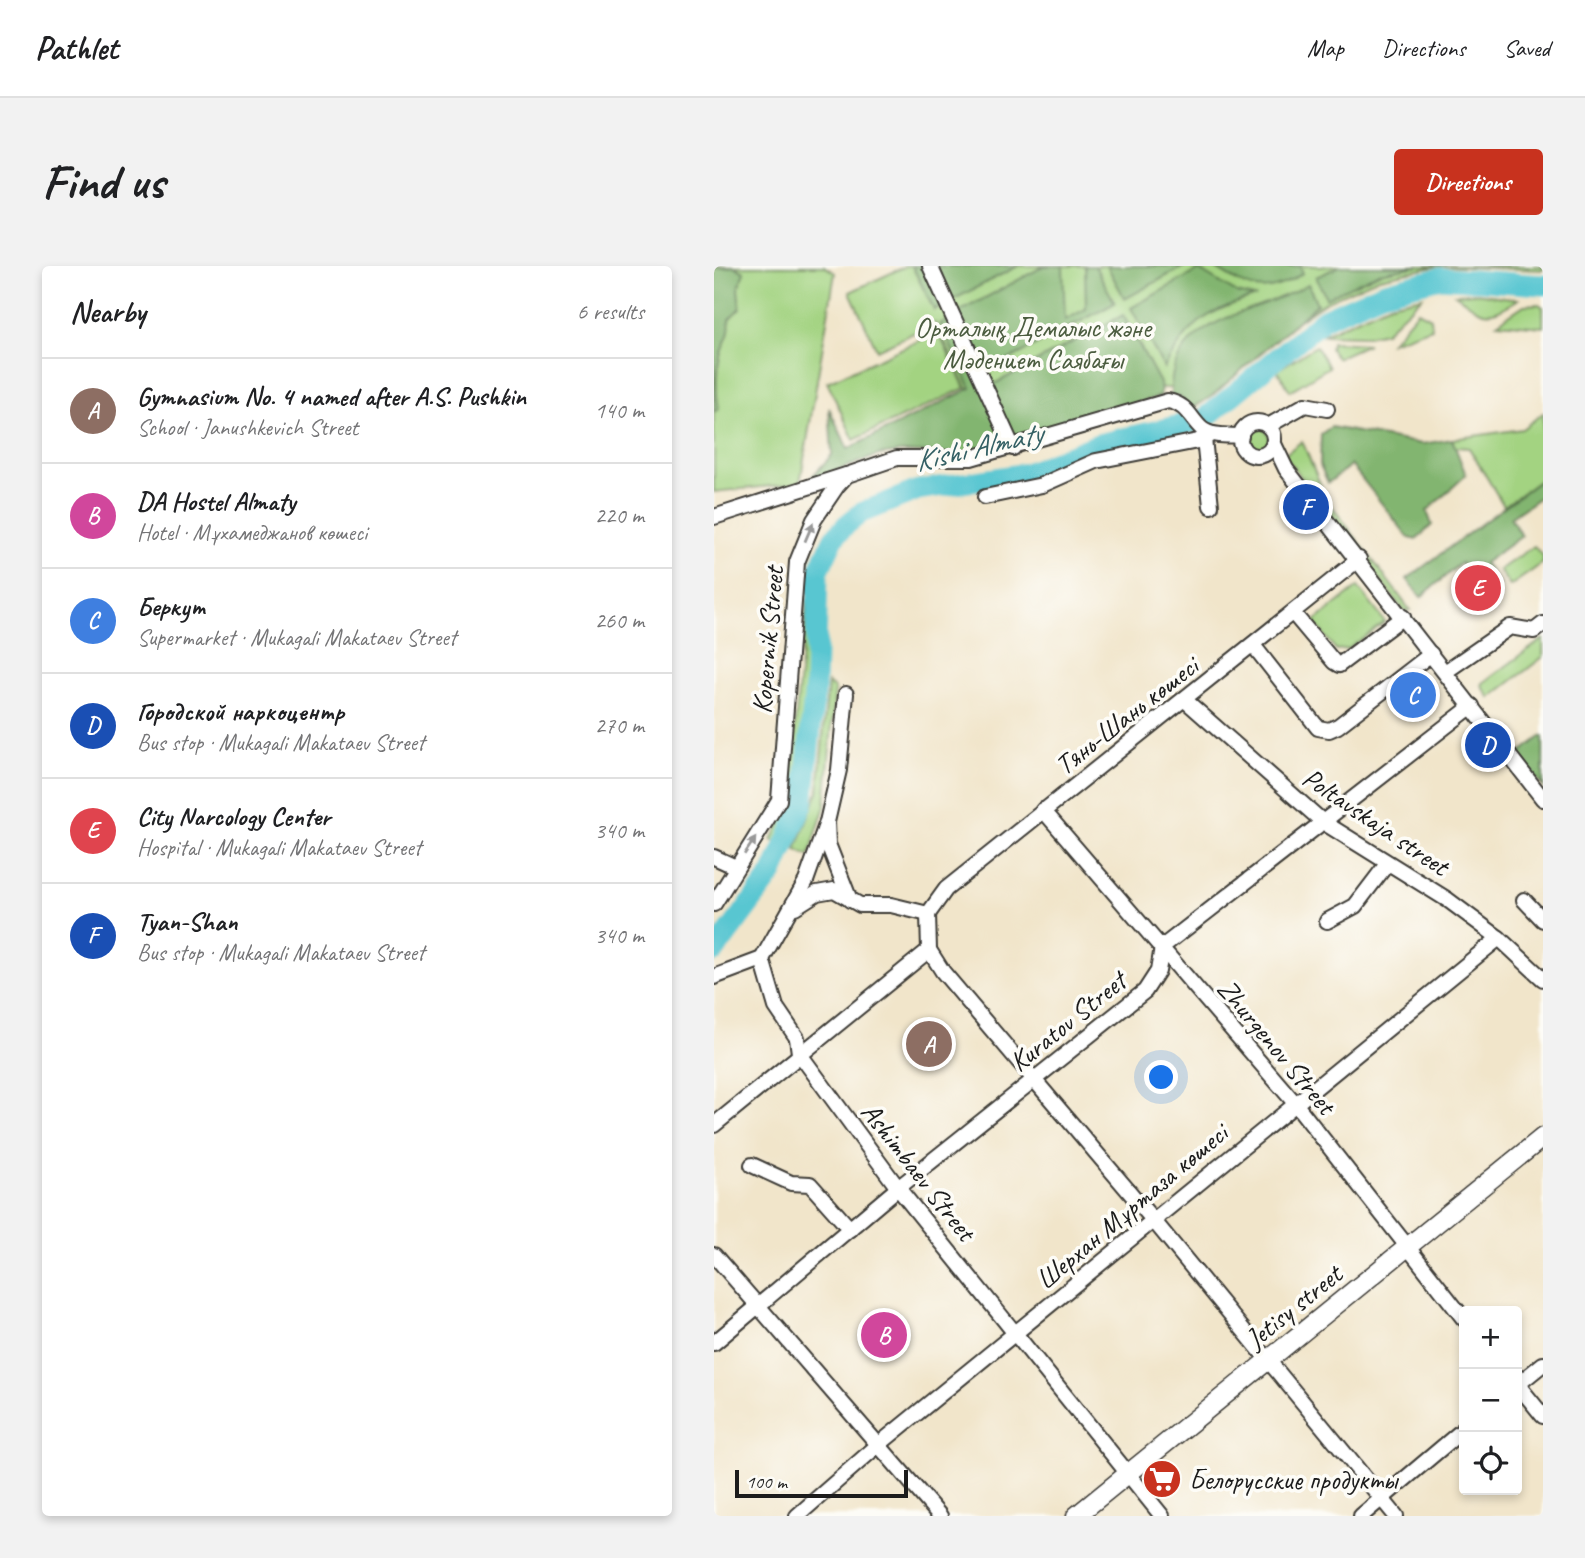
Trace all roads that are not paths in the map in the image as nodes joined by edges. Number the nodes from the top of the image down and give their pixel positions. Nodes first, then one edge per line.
1 (930, 266) edge
2 (1327, 409) dead end
3 (1199, 425) junction
4 (1268, 426) junction
5 (1241, 436) junction
6 (1273, 444) junction
7 (1013, 448) junction
8 (1262, 455) junction
9 (1286, 469) junction
10 (847, 475) junction
11 (985, 497) dead end
12 (1211, 506) dead end
13 (714, 517) edge
14 (1359, 559) junction
15 (1293, 613) junction
16 (1403, 617) junction
17 (1543, 624) edge
18 (1253, 645) junction
19 (1431, 654) junction
20 (1445, 672) junction
21 (846, 694) dead end
22 (1185, 700) junction
23 (1472, 706) junction
24 (1543, 799) edge
25 (1043, 810) junction
26 (827, 822) junction
27 (1323, 822) junction
28 (714, 856) edge
29 (1387, 863) junction
30 (736, 867) junction
31 (850, 900) junction
32 (1524, 900) dead end
33 (714, 904) edge
34 (790, 911) junction
35 (928, 914) junction
36 (1543, 920) edge
37 (1327, 921) dead end
38 (1499, 938) junction
39 (1162, 947) junction
40 (929, 950) junction
41 (762, 959) junction
42 (714, 977) edge
43 (1543, 979) edge
44 (799, 1054) junction
45 (1035, 1078) junction
46 (1294, 1102) junction
47 (714, 1125) edge
48 (1543, 1136) edge
49 (752, 1165) dead end
50 (898, 1188) junction
51 (1154, 1221) junction
52 (850, 1229) junction
53 (1406, 1248) junction
54 (714, 1255) edge
55 (759, 1307) junction
56 (1459, 1313) edge
57 (1016, 1332) junction
58 (714, 1343) edge
59 (1267, 1360) junction
60 (1543, 1364) edge
61 (1522, 1380) edge
62 (1522, 1390) edge
63 (1543, 1416) edge
64 (1460, 1432) edge
65 (877, 1446) junction
66 (1127, 1475) junction
67 (1382, 1499) junction
68 (797, 1516) edge
69 (940, 1516) edge
70 (1076, 1516) edge
71 (1162, 1516) edge
72 (1361, 1516) edge
73 (1396, 1516) edge

1 - 7 street
2 - 4 street
3 - 5 street
3 - 7 street
3 - 11 street
3 - 12 street
4 - 5 street
4 - 6 street
5 - 8 street
6 - 8 street
6 - 9 street
7 - 10 street
8 - 9 street
9 - 14 street
10 - 13 street
30 -> 10 street, Kopernik Street
14 - 15 street, Тянь-Шань көшесі
14 - 16 street
15 - 16 street
15 - 18 street, Тянь-Шань көшесі
16 - 19 street
17 - 20 street
18 - 19 street
18 - 22 street, Тянь-Шань көшесі
19 - 20 street
20 - 23 street
21 - 26 street
22 - 25 street, Тянь-Шань көшесі
22 - 27 street, Poltavskaja street
23 - 24 street
23 - 27 street
25 - 35 street, Тянь-Шань көшесі
25 - 39 street, Zhurgenov Street
26 - 31 street
26 - 34 street
27 - 29 street, Poltavskaja street
27 - 39 street
28 - 30 street
29 - 37 street
29 - 38 street, Poltavskaja street
30 - 33 street, Kopernik Street
31 - 34 street
31 - 35 street
32 - 36 street
34 - 41 street
35 - 40 street
38 - 43 street, Poltavskaja street
38 - 46 street, Шерхан Мұртаза көшесі
39 - 45 street, Kuratov Street
39 - 46 street, Zhurgenov Street
40 - 44 street
40 - 45 street
41 - 42 street
41 - 44 street, Ashimbaev Street
44 - 47 street
44 - 50 street, Ashimbaev Street
45 - 50 street, Kuratov Street
45 - 51 street
46 - 51 street, Шерхан Мұртаза көшесі
46 - 53 street, Zhurgenov Street
48 - 53 main road, Jetisy street
49 - 52 street
50 - 52 street, Kuratov Street
50 - 57 street, Ashimbaev Street
51 - 57 street, Шерхан Мұртаза көшесі
51 - 59 street
52 - 55 street, Kuratov Street
53 - 56 street, Zhurgenov Street
53 - 59 main road, Jetisy street
54 - 55 street
55 - 58 street, Kuratov Street
55 - 65 street
57 - 65 street, Шерхан Мұртаза көшесі
57 - 66 street, Ashimbaev Street
59 - 66 main road, Jetisy street
59 - 67 street
60 - 61 street
62 - 63 street
64 - 67 street
65 - 68 street, Шерхан Мұртаза көшесі
65 - 69 street
66 - 70 main road, Jetisy street
66 - 71 street, Ashimbaev Street
67 - 72 street
67 - 73 street

